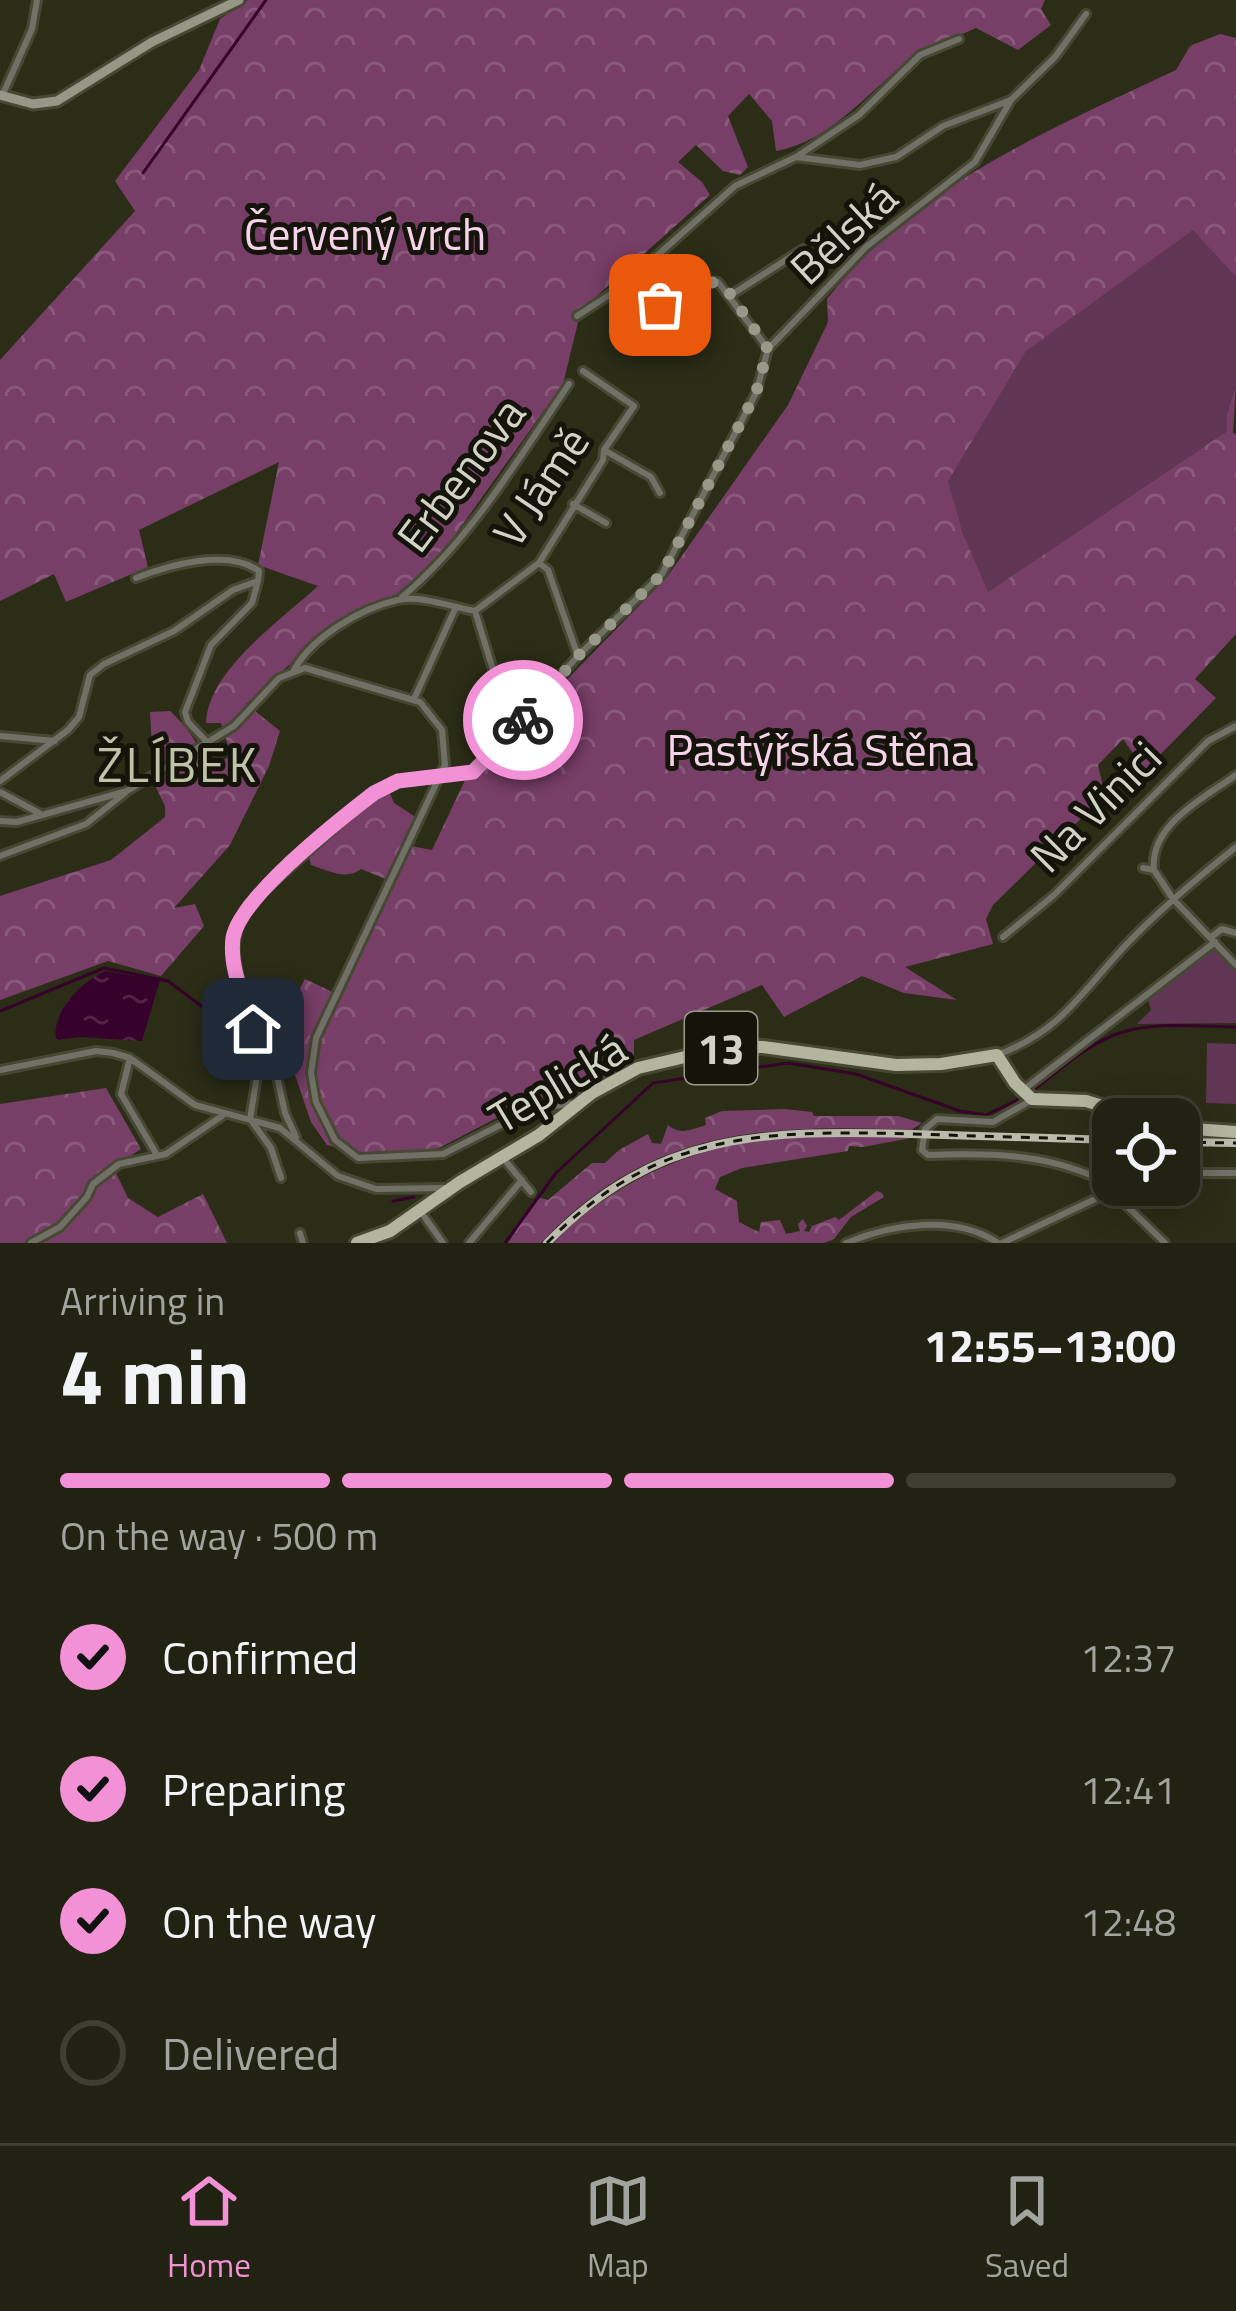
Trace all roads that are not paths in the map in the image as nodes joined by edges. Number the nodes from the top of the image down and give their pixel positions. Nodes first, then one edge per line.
1 (37, 0) edge
2 (239, 0) edge
3 (1086, 14) dead end
4 (959, 39) dead end
5 (1, 95) edge
6 (1011, 100) junction
7 (796, 158) junction
8 (803, 249) dead end
9 (632, 277) junction
10 (706, 280) junction
11 (731, 295) junction
12 (660, 305) dead end
13 (577, 316) dead end
14 (768, 349) junction
15 (584, 371) dead end
16 (568, 384) dead end
17 (604, 449) junction
18 (660, 493) dead end
19 (574, 504) junction
20 (606, 523) dead end
21 (538, 563) junction
22 (136, 578) dead end
23 (258, 581) junction
24 (399, 600) junction
25 (456, 608) junction
26 (475, 611) junction
27 (578, 656) junction
28 (294, 670) junction
29 (414, 698) junction
30 (1236, 726) edge
31 (512, 732) junction
32 (0, 736) edge
33 (55, 741) junction
34 (204, 744) junction
35 (1236, 775) edge
36 (442, 777) junction
37 (0, 781) edge
38 (128, 791) junction
39 (0, 792) edge
40 (42, 814) junction
41 (0, 820) edge
42 (1232, 850) edge
43 (0, 856) edge
44 (1236, 861) edge
45 (1143, 868) dead end
46 (1154, 870) junction
47 (1174, 899) junction
48 (1236, 933) edge
49 (1003, 937) dead end
50 (1213, 940) junction
51 (1236, 965) edge
52 (271, 1049) dead end
53 (997, 1055) junction
54 (130, 1058) junction
55 (0, 1070) edge
56 (1028, 1093) junction
57 (580, 1102) junction
58 (1092, 1103) edge
59 (224, 1115) junction
60 (250, 1120) junction
61 (1200, 1129) edge
62 (1236, 1132) edge
63 (296, 1138) junction
64 (158, 1155) junction
65 (503, 1158) junction
66 (1200, 1173) edge
67 (1236, 1173) edge
68 (1092, 1176) edge
69 (281, 1178) dead end
70 (522, 1180) junction
71 (450, 1189) junction
72 (532, 1192) dead end
73 (1092, 1199) edge
74 (1126, 1206) edge
75 (420, 1211) junction
76 (300, 1232) dead end
77 (1018, 1239) edge
78 (31, 1243) edge
79 (303, 1243) edge
80 (357, 1243) edge
81 (443, 1243) edge
82 (469, 1243) edge
83 (846, 1243) edge
84 (1000, 1243) edge
85 (1166, 1243) edge

1 - 5 street
2 - 5 street
3 - 6 street
4 - 7 street
6 - 7 street
6 - 14 street, Bělská
7 - 9 street
8 - 11 street
9 - 10 street
9 - 13 street
10 - 11 street
10 - 12 street
11 - 14 street
14 - 27 street, Bělská
15 - 17 street, V Jámě
16 - 24 street, Erbenova
17 - 18 street
17 - 19 street, V Jámě
19 - 20 street
19 - 21 street, V Jámě
21 - 26 street, V Jámě
21 - 27 street
22 - 23 street
23 - 33 street
23 - 34 street
24 - 25 street
24 - 28 street, Erbenova
25 - 26 street
25 - 29 street
26 - 31 street
27 - 31 street, Bělská
28 - 29 street
28 - 34 street, Erbenova
29 - 36 street
30 - 49 street, Na Vinici
31 - 36 street, Bělská
32 - 33 street
33 - 37 street
34 - 38 street, Erbenova
35 - 46 street
36 - 57 street
36 - 60 street, Bělská
38 - 40 street
38 - 43 street
39 - 40 street
40 - 41 street
42 - 44 street
42 - 47 street, Teplická
45 - 46 street
46 - 47 street
47 - 50 street
47 - 53 street, Teplická
48 - 50 street
50 - 51 street
50 - 56 street
52 - 63 street
53 - 56 main road
53 - 57 main road, Teplická / 13
54 - 55 street
54 - 59 street
54 - 64 street
56 - 58 main road
56 - 68 street
57 - 65 main road, Teplická / 13
59 - 60 street
59 - 64 street
60 - 63 street
60 - 69 street
61 - 62 main road
63 - 71 street
64 - 78 street
65 - 70 street
65 - 71 main road, Teplická / 13
66 - 67 street
70 - 72 street
70 - 82 street
71 - 75 main road, Teplická / 13
73 - 77 street
74 - 85 street
75 - 80 main road, Teplická / 13
75 - 81 street
76 - 79 street
77 - 84 street
83 - 84 street

